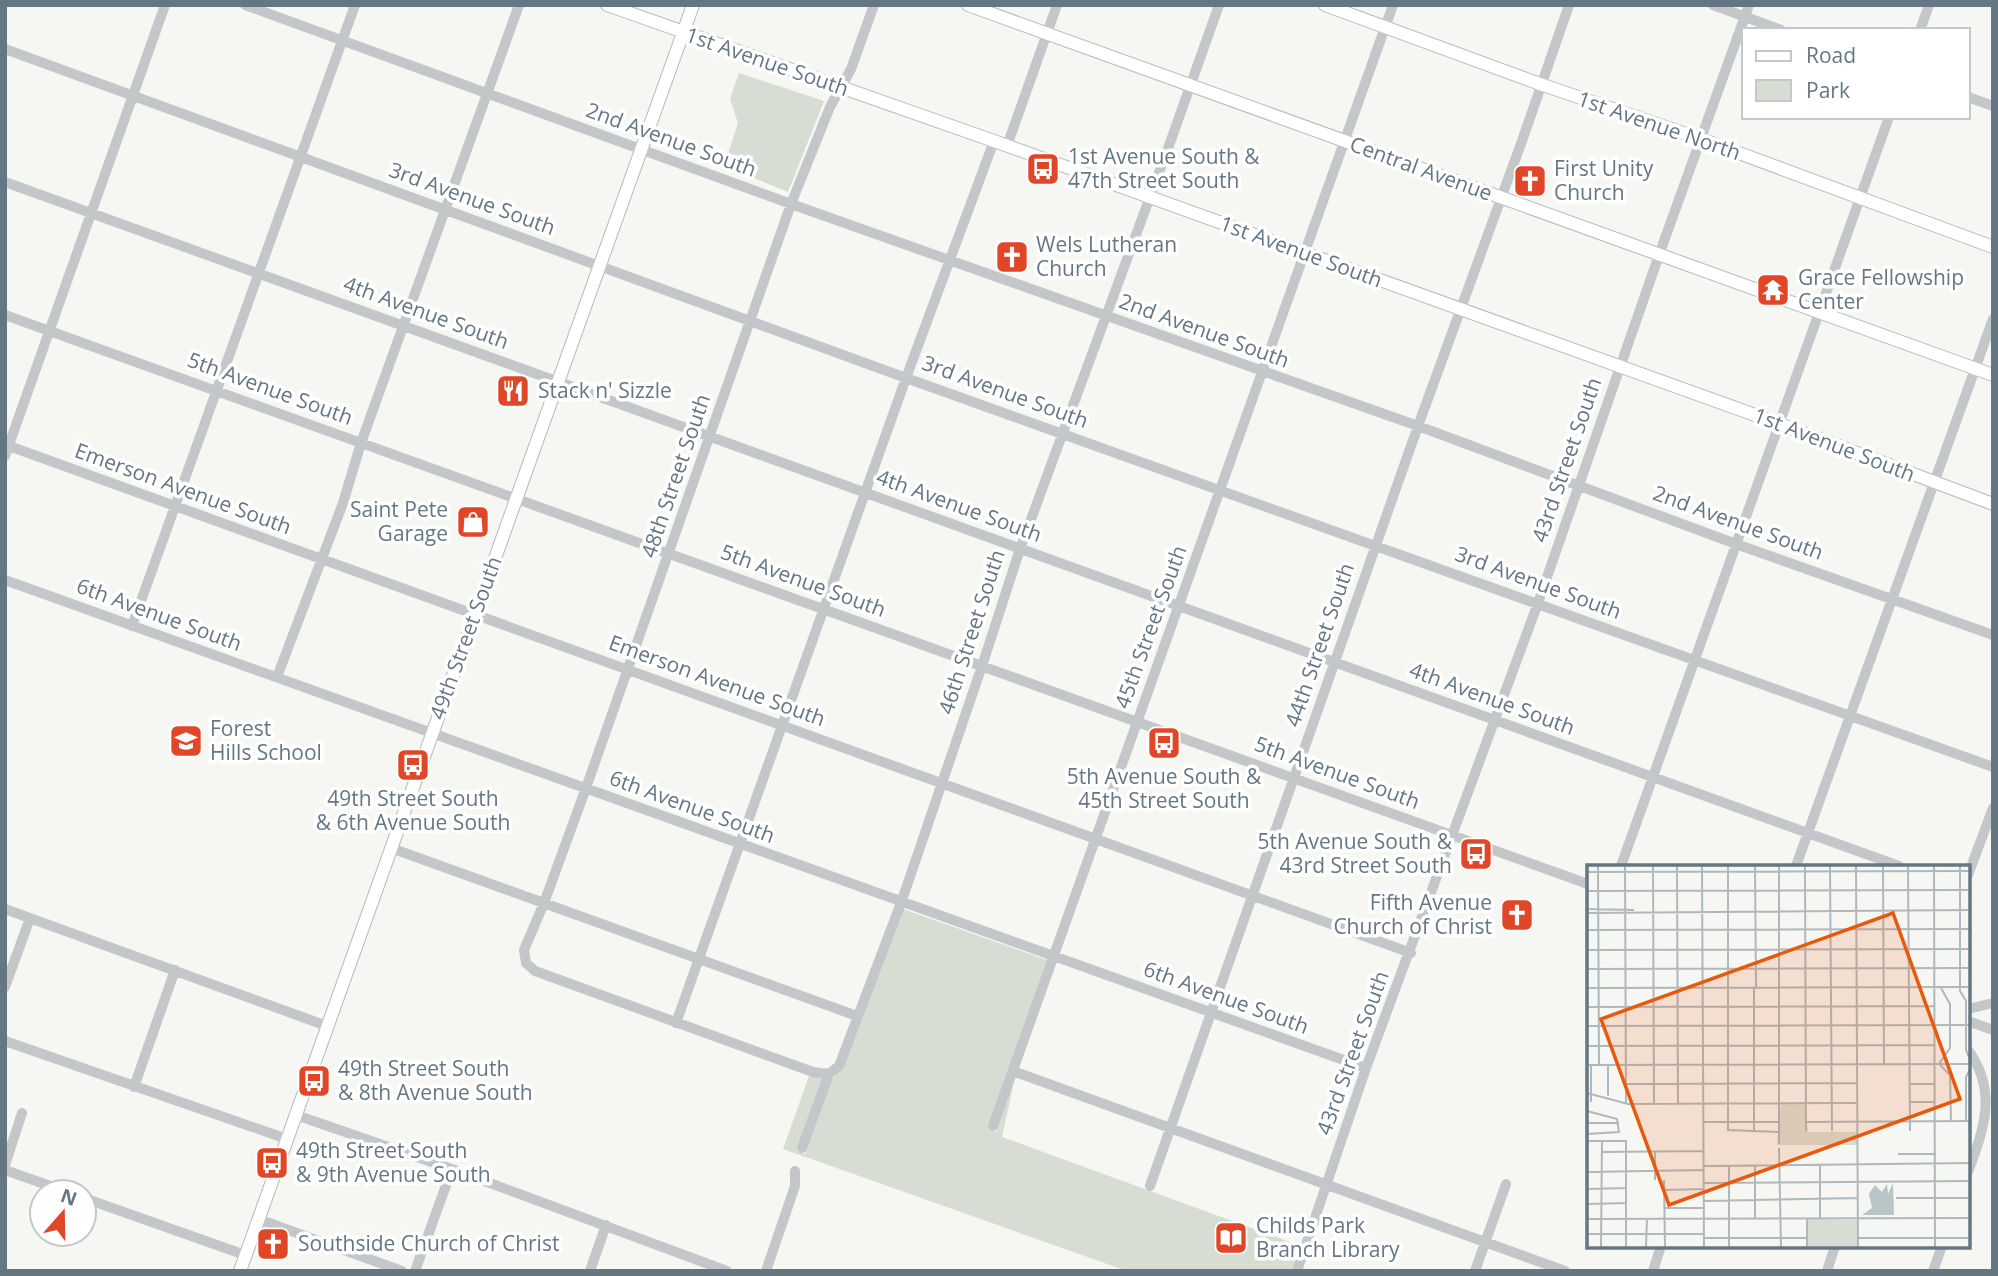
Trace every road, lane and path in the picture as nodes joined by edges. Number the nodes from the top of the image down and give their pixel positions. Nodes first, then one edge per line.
1 (165, 5) edge
2 (245, 5) edge
3 (355, 5) edge
4 (519, 5) edge
5 (607, 5) edge
6 (693, 5) edge
7 (874, 5) edge
8 (968, 5) edge
9 (1057, 5) edge
10 (1219, 5) edge
11 (1325, 5) edge
12 (1393, 5) edge
13 (1569, 5) edge
14 (1713, 5) edge
15 (1749, 5) edge
16 (1929, 5) edge
17 (1745, 17) junction
18 (1385, 28) junction
19 (1776, 28) edge
20 (1921, 28) edge
21 (683, 32) junction
22 (1047, 33) junction
23 (342, 41) junction
24 (5, 49) edge
25 (1540, 84) junction
26 (1190, 85) junction
27 (839, 88) junction
28 (487, 93) junction
29 (133, 96) junction
30 (1970, 98) edge
31 (1993, 106) edge
32 (1888, 119) edge
33 (1700, 139) junction
34 (993, 141) junction
35 (1345, 142) junction
36 (1007, 146) junction
37 (641, 150) junction
38 (300, 157) junction
39 (5, 182) edge
40 (1150, 197) junction
41 (1501, 198) junction
42 (1860, 200) junction
43 (791, 204) junction
44 (445, 210) junction
45 (91, 213) junction
46 (1993, 247) edge
47 (1305, 253) junction
48 (1659, 255) junction
49 (950, 259) junction
50 (600, 266) junction
51 (259, 274) junction
52 (1461, 310) junction
53 (1819, 313) junction
54 (5, 315) edge
55 (1106, 316) junction
56 (1993, 319) edge
57 (751, 321) junction
58 (403, 326) junction
59 (49, 330) junction
60 (1620, 367) junction
61 (1975, 369) junction
62 (1263, 372) junction
63 (1993, 375) edge
64 (906, 378) junction
65 (558, 382) junction
66 (217, 391) junction
67 (1780, 424) junction
68 (1418, 426) junction
69 (1063, 433) junction
70 (710, 437) junction
71 (361, 443) junction
72 (7, 451) edge
73 (1933, 482) junction
74 (1578, 484) junction
75 (1220, 491) junction
76 (865, 493) junction
77 (516, 499) junction
78 (1993, 503) edge
79 (176, 506) junction
80 (1736, 544) junction
81 (1376, 546) junction
82 (1020, 548) junction
83 (669, 553) junction
84 (322, 560) junction
85 (5, 580) edge
86 (1893, 599) junction
87 (1538, 603) junction
88 (1179, 606) junction
89 (824, 609) junction
90 (474, 614) junction
91 (132, 626) junction
92 (1993, 635) edge
93 (1695, 660) junction
94 (1335, 662) junction
95 (982, 666) junction
96 (628, 670) junction
97 (277, 677) junction
98 (1851, 716) junction
99 (1494, 720) junction
100 (1138, 722) junction
101 (782, 725) junction
102 (432, 733) junction
103 (1993, 767) edge
104 (1653, 777) junction
105 (1294, 779) junction
106 (943, 783) junction
107 (586, 788) junction
108 (1993, 808) edge
109 (1808, 834) junction
110 (1451, 835) junction
111 (1096, 839) junction
112 (740, 844) junction
113 (391, 848) junction
114 (1621, 865) edge
115 (1796, 865) edge
116 (1896, 865) edge
117 (1970, 871) edge
118 (1587, 884) edge
119 (1253, 896) junction
120 (544, 903) junction
121 (901, 903) junction
122 (5, 909) edge
123 (30, 918) junction
124 (1411, 953) junction
125 (1054, 957) junction
126 (699, 959) junction
127 (175, 971) junction
128 (5, 987) edge
129 (1993, 1003) edge
130 (1970, 1009) edge
131 (1212, 1013) junction
132 (857, 1016) junction
133 (1970, 1022) edge
134 (676, 1023) junction
135 (327, 1026) junction
136 (1993, 1030) edge
137 (5, 1041) edge
138 (1970, 1053) edge
139 (1366, 1068) junction
140 (1013, 1071) junction
141 (829, 1074) junction
142 (134, 1087) junction
143 (22, 1113) dead end
144 (296, 1115) junction
145 (993, 1126) dead end
146 (1171, 1128) junction
147 (287, 1139) junction
148 (802, 1148) dead end
149 (5, 1165) edge
150 (1970, 1166) edge
151 (452, 1169) junction
152 (5, 1170) edge
153 (795, 1171) dead end
154 (28, 1178) edge
155 (1327, 1184) junction
156 (1506, 1184) dead end
157 (1150, 1185) dead end
158 (98, 1203) edge
159 (258, 1219) junction
160 (606, 1225) junction
161 (1485, 1242) junction
162 (1660, 1248) edge
163 (1834, 1248) edge
164 (1941, 1248) edge
165 (245, 1255) junction
166 (240, 1271) edge
167 (402, 1271) edge
168 (415, 1271) edge
169 (590, 1271) edge
170 (727, 1271) edge
171 (766, 1271) edge
172 (1297, 1271) edge
173 (1475, 1271) edge
174 (1565, 1271) edge
175 (1653, 1271) edge
176 (1827, 1271) edge
177 (1933, 1271) edge

1 - 29 street
2 - 23 street, 2nd Avenue South
3 - 23 street
4 - 28 street
5 - 21 main road, 1st Avenue South
6 - 21 main road, 49th Street South
7 - 27 street, 48th Street South
8 - 22 main road, Central Avenue
9 - 22 street
10 - 26 street, 46th Street South
11 - 18 main road, 1st Avenue North
12 - 18 street, 45th Street South
13 - 25 street, 44th Street South
14 - 17 street
15 - 17 street, 43rd Street South
16 - 20 street
17 - 19 street
17 - 33 street, 43rd Street South
18 - 25 main road, 1st Avenue North
18 - 35 street, 45th Street South
21 - 27 main road, 1st Avenue South
21 - 37 main road, 49th Street South
22 - 26 main road, Central Avenue
22 - 36 street
23 - 28 street, 2nd Avenue South
23 - 38 street
24 - 29 street, 3rd Avenue South
25 - 33 main road, 1st Avenue North
25 - 41 street, 44th Street South
26 - 35 main road, Central Avenue
26 - 40 street, 46th Street South
27 - 34 main road, 1st Avenue South
27 - 43 street, 48th Street South
28 - 37 street, 2nd Avenue South
28 - 44 street
29 - 38 street, 3rd Avenue South
29 - 45 street
30 - 31 street
32 - 42 street
33 - 42 main road, 1st Avenue North
33 - 48 street, 43rd Street South
34 - 36 main road, 1st Avenue South
34 - 49 street
35 - 41 main road, Central Avenue
35 - 47 street, 45th Street South
36 - 40 main road, 1st Avenue South
37 - 43 street, 2nd Avenue South
37 - 50 main road, 49th Street South
38 - 44 street, 3rd Avenue South
38 - 51 street
39 - 45 street, 4th Avenue South
40 - 47 main road, 1st Avenue South
40 - 55 street, 46th Street South
41 - 48 main road, Central Avenue
41 - 52 street, 44th Street South
42 - 46 main road, 1st Avenue North
42 - 53 street
43 - 49 street, 2nd Avenue South
43 - 57 street, 48th Street South
44 - 50 street, 3rd Avenue South
44 - 58 street
45 - 51 street, 4th Avenue South
45 - 59 street
47 - 52 main road, 1st Avenue South
47 - 62 street, 45th Street South
48 - 53 main road, Central Avenue
48 - 60 street, 43rd Street South
49 - 55 street, 2nd Avenue South
49 - 64 street
50 - 57 street, 3rd Avenue South
50 - 65 main road, 49th Street South
51 - 58 street, 4th Avenue South
51 - 66 street
52 - 60 main road, 1st Avenue South
52 - 68 street, 44th Street South
53 - 61 main road, Central Avenue
53 - 67 street
54 - 59 street, 5th Avenue South
55 - 62 street, 2nd Avenue South
55 - 69 street, 46th Street South
56 - 61 street
57 - 64 street, 3rd Avenue South
57 - 70 street, 48th Street South
58 - 65 street, 4th Avenue South
58 - 71 street
59 - 66 street, 5th Avenue South
59 - 72 street
60 - 67 main road, 1st Avenue South
60 - 74 street, 43rd Street South
61 - 63 main road, Central Avenue
61 - 73 street
62 - 68 street, 2nd Avenue South
62 - 75 street, 45th Street South
64 - 69 street, 3rd Avenue South
64 - 76 street
65 - 70 street, 4th Avenue South
65 - 77 main road, 49th Street South
66 - 71 street, 5th Avenue South
66 - 79 street
67 - 73 main road, 1st Avenue South
67 - 80 street
68 - 74 street, 2nd Avenue South
68 - 81 street, 44th Street South
69 - 75 street, 3rd Avenue South
69 - 82 street, 46th Street South
70 - 76 street, 4th Avenue South
70 - 83 street, 48th Street South
71 - 77 street, 5th Avenue South
71 - 84 street
72 - 79 street, Emerson Avenue South
73 - 78 main road, 1st Avenue South
73 - 86 street
74 - 80 street, 2nd Avenue South
74 - 87 street, 43rd Street South
75 - 81 street, 3rd Avenue South
75 - 88 street, 45th Street South
76 - 82 street, 4th Avenue South
76 - 89 street
77 - 83 street, 5th Avenue South
77 - 90 main road, 49th Street South
79 - 84 street, Emerson Avenue South
79 - 91 street
80 - 86 street, 2nd Avenue South
80 - 93 street
81 - 87 street, 3rd Avenue South
81 - 94 street, 44th Street South
82 - 88 street, 4th Avenue South
82 - 95 street, 46th Street South
83 - 89 street, 5th Avenue South
83 - 96 street, 48th Street South
84 - 90 street, Emerson Avenue South
84 - 97 street
85 - 91 street, 6th Avenue South
86 - 92 street, 2nd Avenue South
86 - 98 street
87 - 93 street, 3rd Avenue South
87 - 99 street, 43rd Street South
88 - 94 street, 4th Avenue South
88 - 100 street, 45th Street South
89 - 95 street, 5th Avenue South
89 - 101 street
90 - 96 street, Emerson Avenue South
90 - 102 main road, 49th Street South
91 - 97 street, 6th Avenue South
93 - 98 street, 3rd Avenue South
93 - 104 street
94 - 99 street, 4th Avenue South
94 - 105 street, 44th Street South
95 - 100 street, 5th Avenue South
95 - 106 street, 46th Street South
96 - 101 street, Emerson Avenue South
96 - 107 street, 48th Street South
97 - 102 street, 6th Avenue South
98 - 103 street, 3rd Avenue South
98 - 109 street
99 - 104 street, 4th Avenue South
99 - 110 street, 43rd Street South
100 - 105 street, 5th Avenue South
100 - 111 street, 45th Street South
101 - 106 street, Emerson Avenue South
101 - 112 street
102 - 107 street, 6th Avenue South
102 - 113 main road, 49th Street South
104 - 109 street, 4th Avenue South
104 - 114 street
105 - 110 street, 5th Avenue South
105 - 119 street, 44th Street South
106 - 111 street, Emerson Avenue South
106 - 121 street, 46th Street South
107 - 112 street, 6th Avenue South
107 - 120 street, 48th Street South
108 - 117 street
109 - 115 street
109 - 116 street, 4th Avenue South
110 - 118 street, 5th Avenue South
110 - 124 street, 43rd Street South
111 - 119 street, Emerson Avenue South
111 - 125 street, 45th Street South
112 - 121 street, 6th Avenue South
112 - 126 street
113 - 120 street
113 - 135 main road, 49th Street South
119 - 124 street, Emerson Avenue South
119 - 131 street, 44th Street South
120 - 126 street
120 - 134 street, 48th Street South
121 - 125 street, 6th Avenue South
121 - 132 street, 46th Street South
122 - 123 street
123 - 127 street
123 - 128 street
124 - 139 street, 43rd Street South
125 - 131 street, 6th Avenue South
125 - 140 street, 45th Street South
126 - 132 street
126 - 134 street
127 - 135 street
127 - 142 street
129 - 130 street
131 - 139 street, 6th Avenue South
131 - 146 street, 44th Street South
132 - 141 street, 46th Street South
133 - 136 street
134 - 141 street
135 - 144 main road, 49th Street South
137 - 142 street
138 - 150 street
139 - 155 street, 43rd Street South
140 - 145 street, 45th Street South
140 - 146 street
141 - 148 street, 46th Street South
142 - 147 street
143 - 149 street
144 - 147 main road, 49th Street South
144 - 151 street
146 - 155 street
146 - 157 street, 44th Street South
147 - 159 main road, 49th Street South
151 - 160 street
151 - 168 street
152 - 154 street
153 - 171 street
155 - 161 street
155 - 172 street, 43rd Street South
156 - 161 street
158 - 165 street
159 - 165 main road, 49th Street South
159 - 167 street
160 - 169 street
160 - 170 street
161 - 173 street
161 - 174 street
162 - 175 street
163 - 176 street
164 - 177 street
165 - 166 main road, 49th Street South

